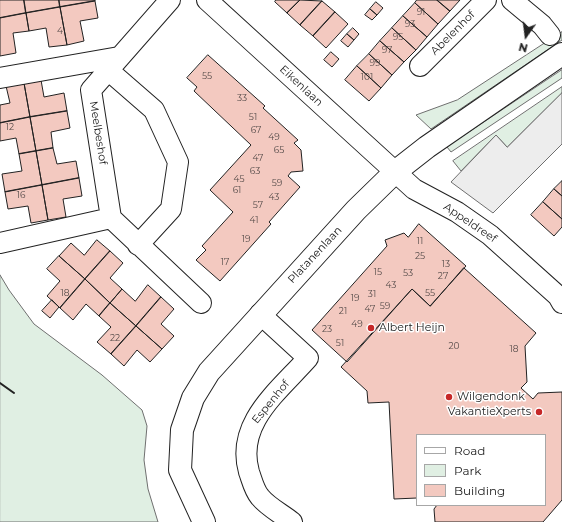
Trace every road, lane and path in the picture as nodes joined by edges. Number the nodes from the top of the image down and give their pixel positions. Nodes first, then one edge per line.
1 (170, 0) edge
2 (207, 0) edge
3 (486, 0) edge
4 (512, 0) edge
5 (550, 35) dead end
6 (562, 54) edge
7 (114, 64) junction
8 (420, 66) dead end
9 (0, 78) edge
10 (394, 172) junction
11 (111, 218) junction
12 (0, 243) edge
13 (138, 245) junction
14 (560, 300) edge
15 (201, 303) dead end
16 (260, 314) junction
17 (204, 522) edge
18 (292, 522) edge

1 - 7 street, Meelbeshof
2 - 10 street, Eikenlaan
3 - 8 street, Abelenhof
4 - 5 street
6 - 10 street, Platanenlaan
7 - 9 street
7 - 11 street, Meelbeshof
7 - 13 street
10 - 14 street, Appeldreef
10 - 16 street, Platanenlaan
11 - 12 street
11 - 13 street
13 - 15 street
16 - 17 street, Platanenlaan
16 - 18 street, Espenhof

